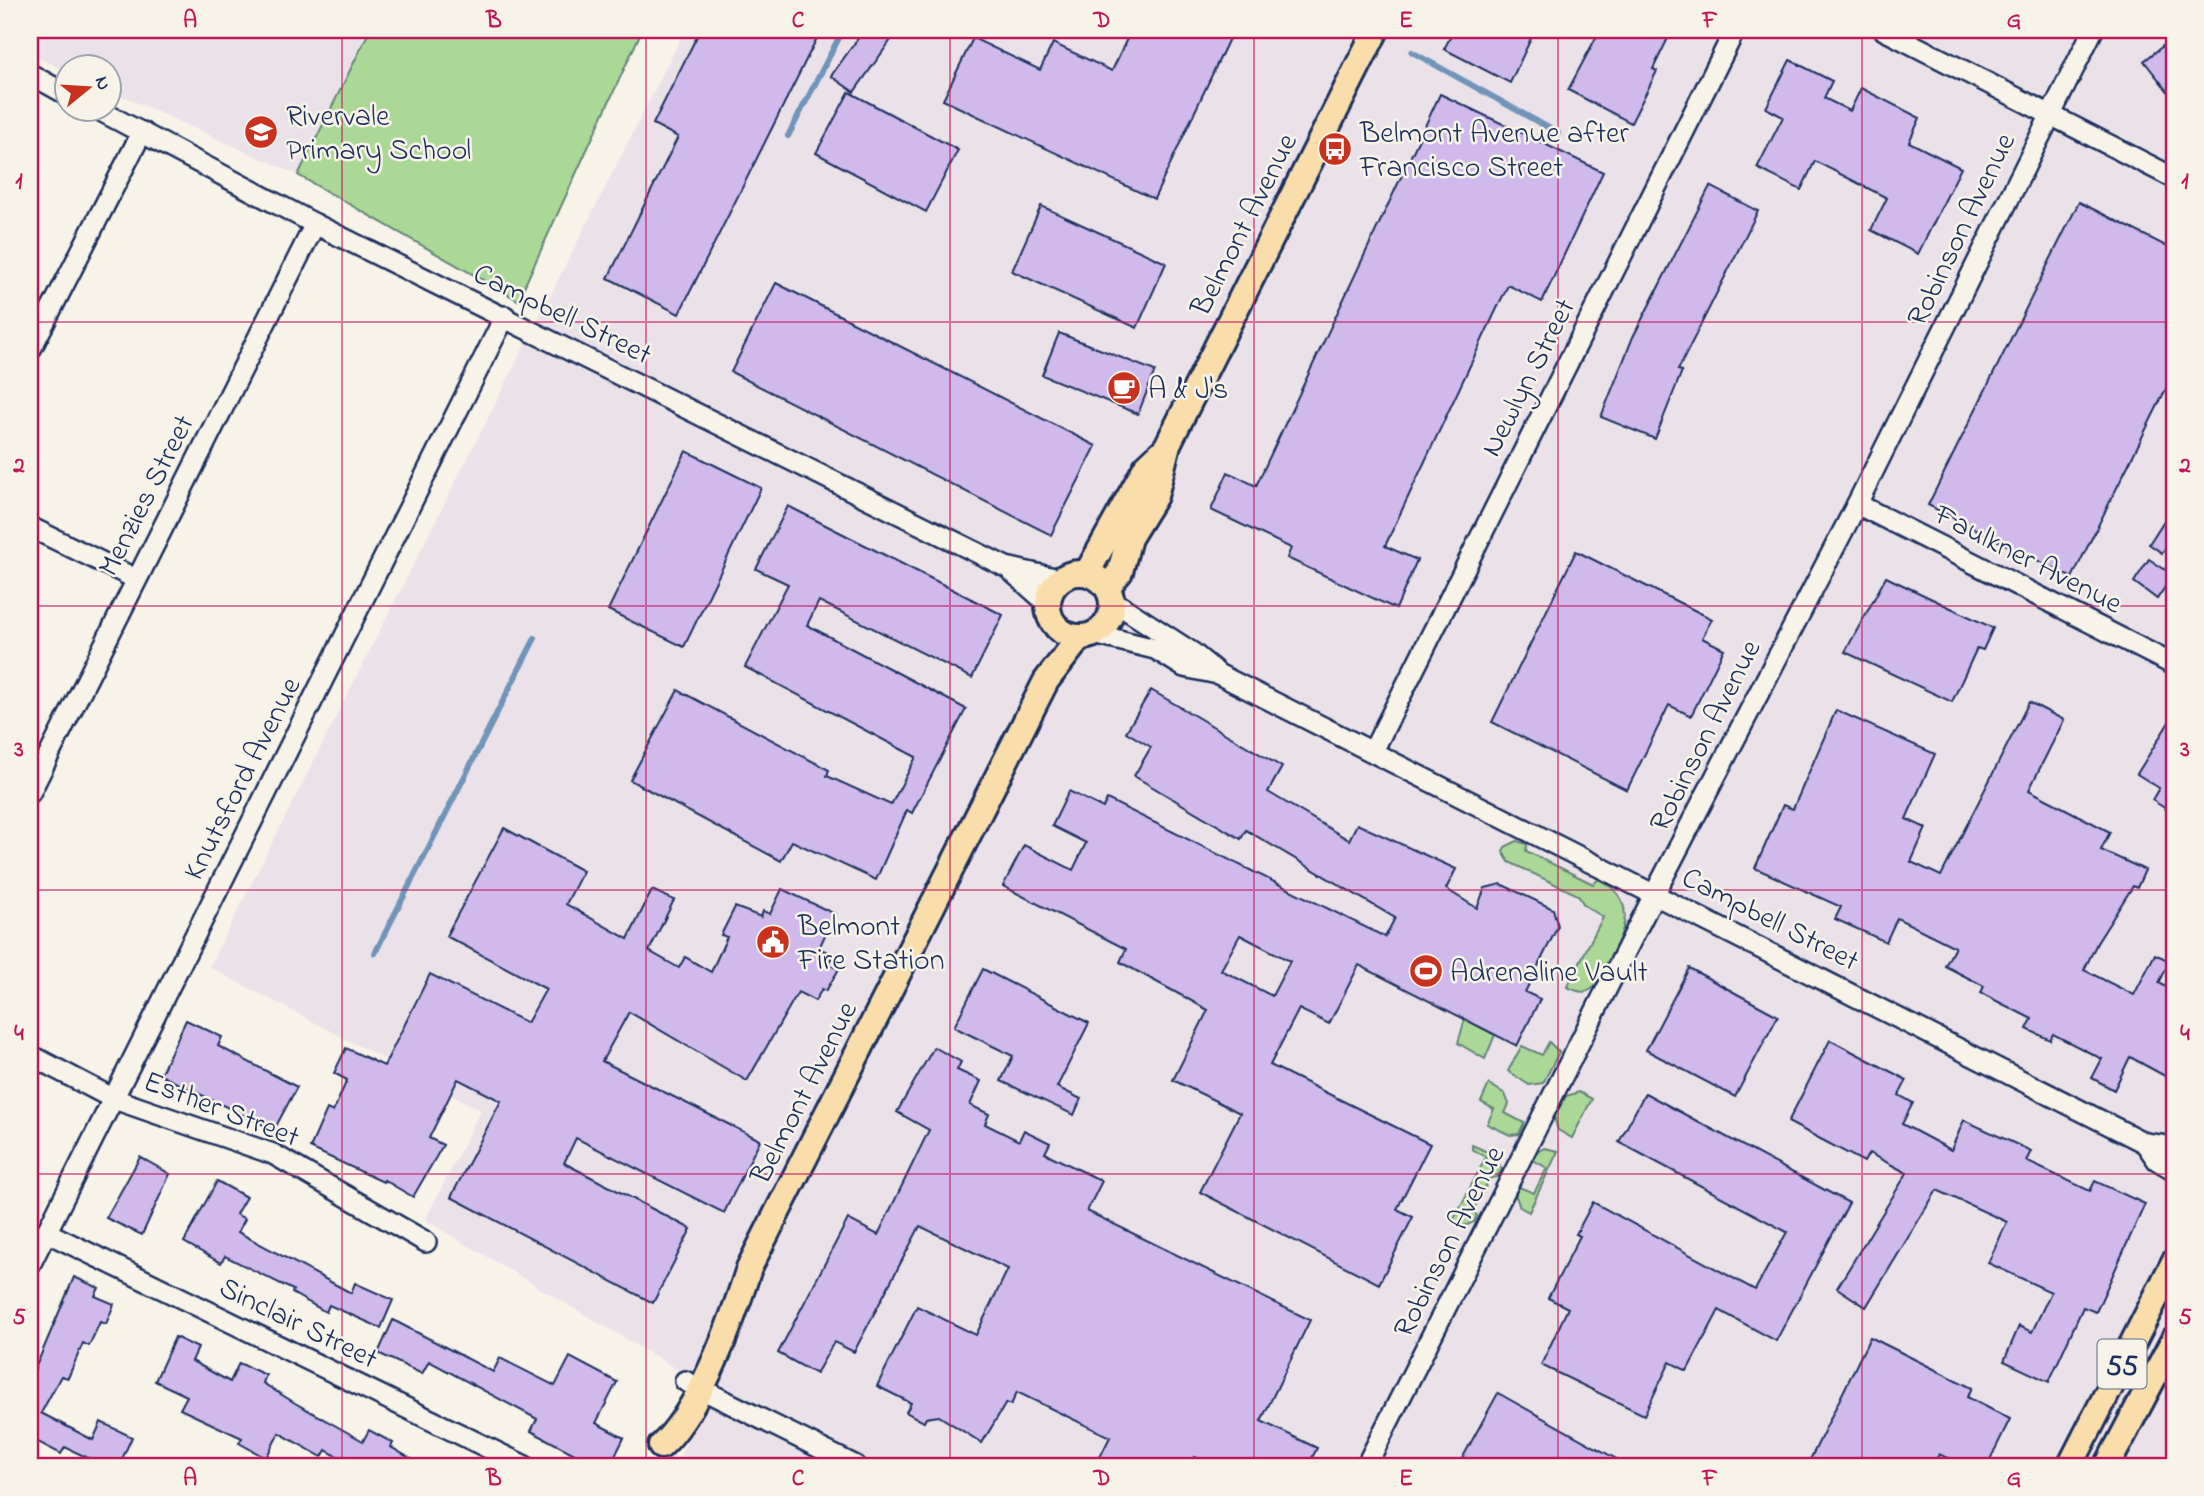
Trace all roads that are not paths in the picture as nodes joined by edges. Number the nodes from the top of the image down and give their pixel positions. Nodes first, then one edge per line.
1 (1376, 30) edge
2 (1735, 30) edge
3 (1884, 30) edge
4 (2093, 30) edge
5 (30, 75) edge
6 (52, 86) edge
7 (2050, 114) junction
8 (122, 122) edge
9 (142, 132) junction
10 (2174, 178) edge
11 (315, 224) junction
12 (505, 316) junction
13 (30, 351) edge
14 (1857, 504) junction
15 (30, 527) edge
16 (1006, 568) junction
17 (136, 579) junction
18 (1059, 579) junction
19 (1102, 587) junction
20 (1051, 614) junction
21 (1087, 636) junction
22 (2174, 665) edge
23 (1218, 674) junction
24 (1046, 681) junction
25 (1373, 751) junction
26 (30, 793) edge
27 (1655, 893) junction
28 (30, 1055) edge
29 (114, 1098) junction
30 (2145, 1143) junction
31 (2174, 1147) edge
32 (2174, 1170) edge
33 (46, 1232) junction
34 (426, 1242) dead end
35 (2174, 1262) edge
36 (30, 1265) edge
37 (2174, 1339) edge
38 (692, 1384) junction
39 (655, 1456) edge
40 (525, 1466) edge
41 (856, 1466) edge
42 (1366, 1466) edge
43 (2070, 1466) edge
44 (2108, 1466) edge

1 - 19 main road, Belmont Avenue
2 - 25 street, Newlyn Street
3 - 7 street
4 - 7 street, Robinson Avenue
5 - 6 street
7 - 10 street
7 - 14 street, Robinson Avenue
8 - 9 street, Campbell Street
9 - 11 street, Campbell Street
9 - 13 street
11 - 12 street, Campbell Street
11 - 17 street, Menzies Street
12 - 16 street, Campbell Street
12 - 29 street, Knutsford Avenue
14 - 22 street, Faulkner Avenue
14 - 27 street, Robinson Avenue
15 - 17 street
16 - 18 street, Campbell Street
16 - 20 street, Campbell Street
17 - 26 street, Menzies Street
18 - 19 main road
18 - 20 main road
19 - 21 main road
19 - 23 street, Campbell Street
20 - 21 main road
20 - 24 main road, Belmont Avenue
21 - 23 street, Campbell Street
21 - 24 main road, Belmont Avenue
23 - 25 street, Campbell Street
24 - 38 main road, Belmont Avenue
25 - 27 street, Campbell Street
27 - 30 street, Campbell Street
27 - 42 street, Robinson Avenue
28 - 29 street, Esther Street
29 - 33 street, Knutsford Avenue
29 - 34 street, Esther Street
30 - 31 street, Campbell Street
30 - 32 street, Campbell Street
33 - 36 street, Knutsford Avenue
33 - 40 street, Sinclair Street
35 - 43 main road, 55
37 - 44 main road, 55
38 - 39 main road, Belmont Avenue
38 - 41 street

